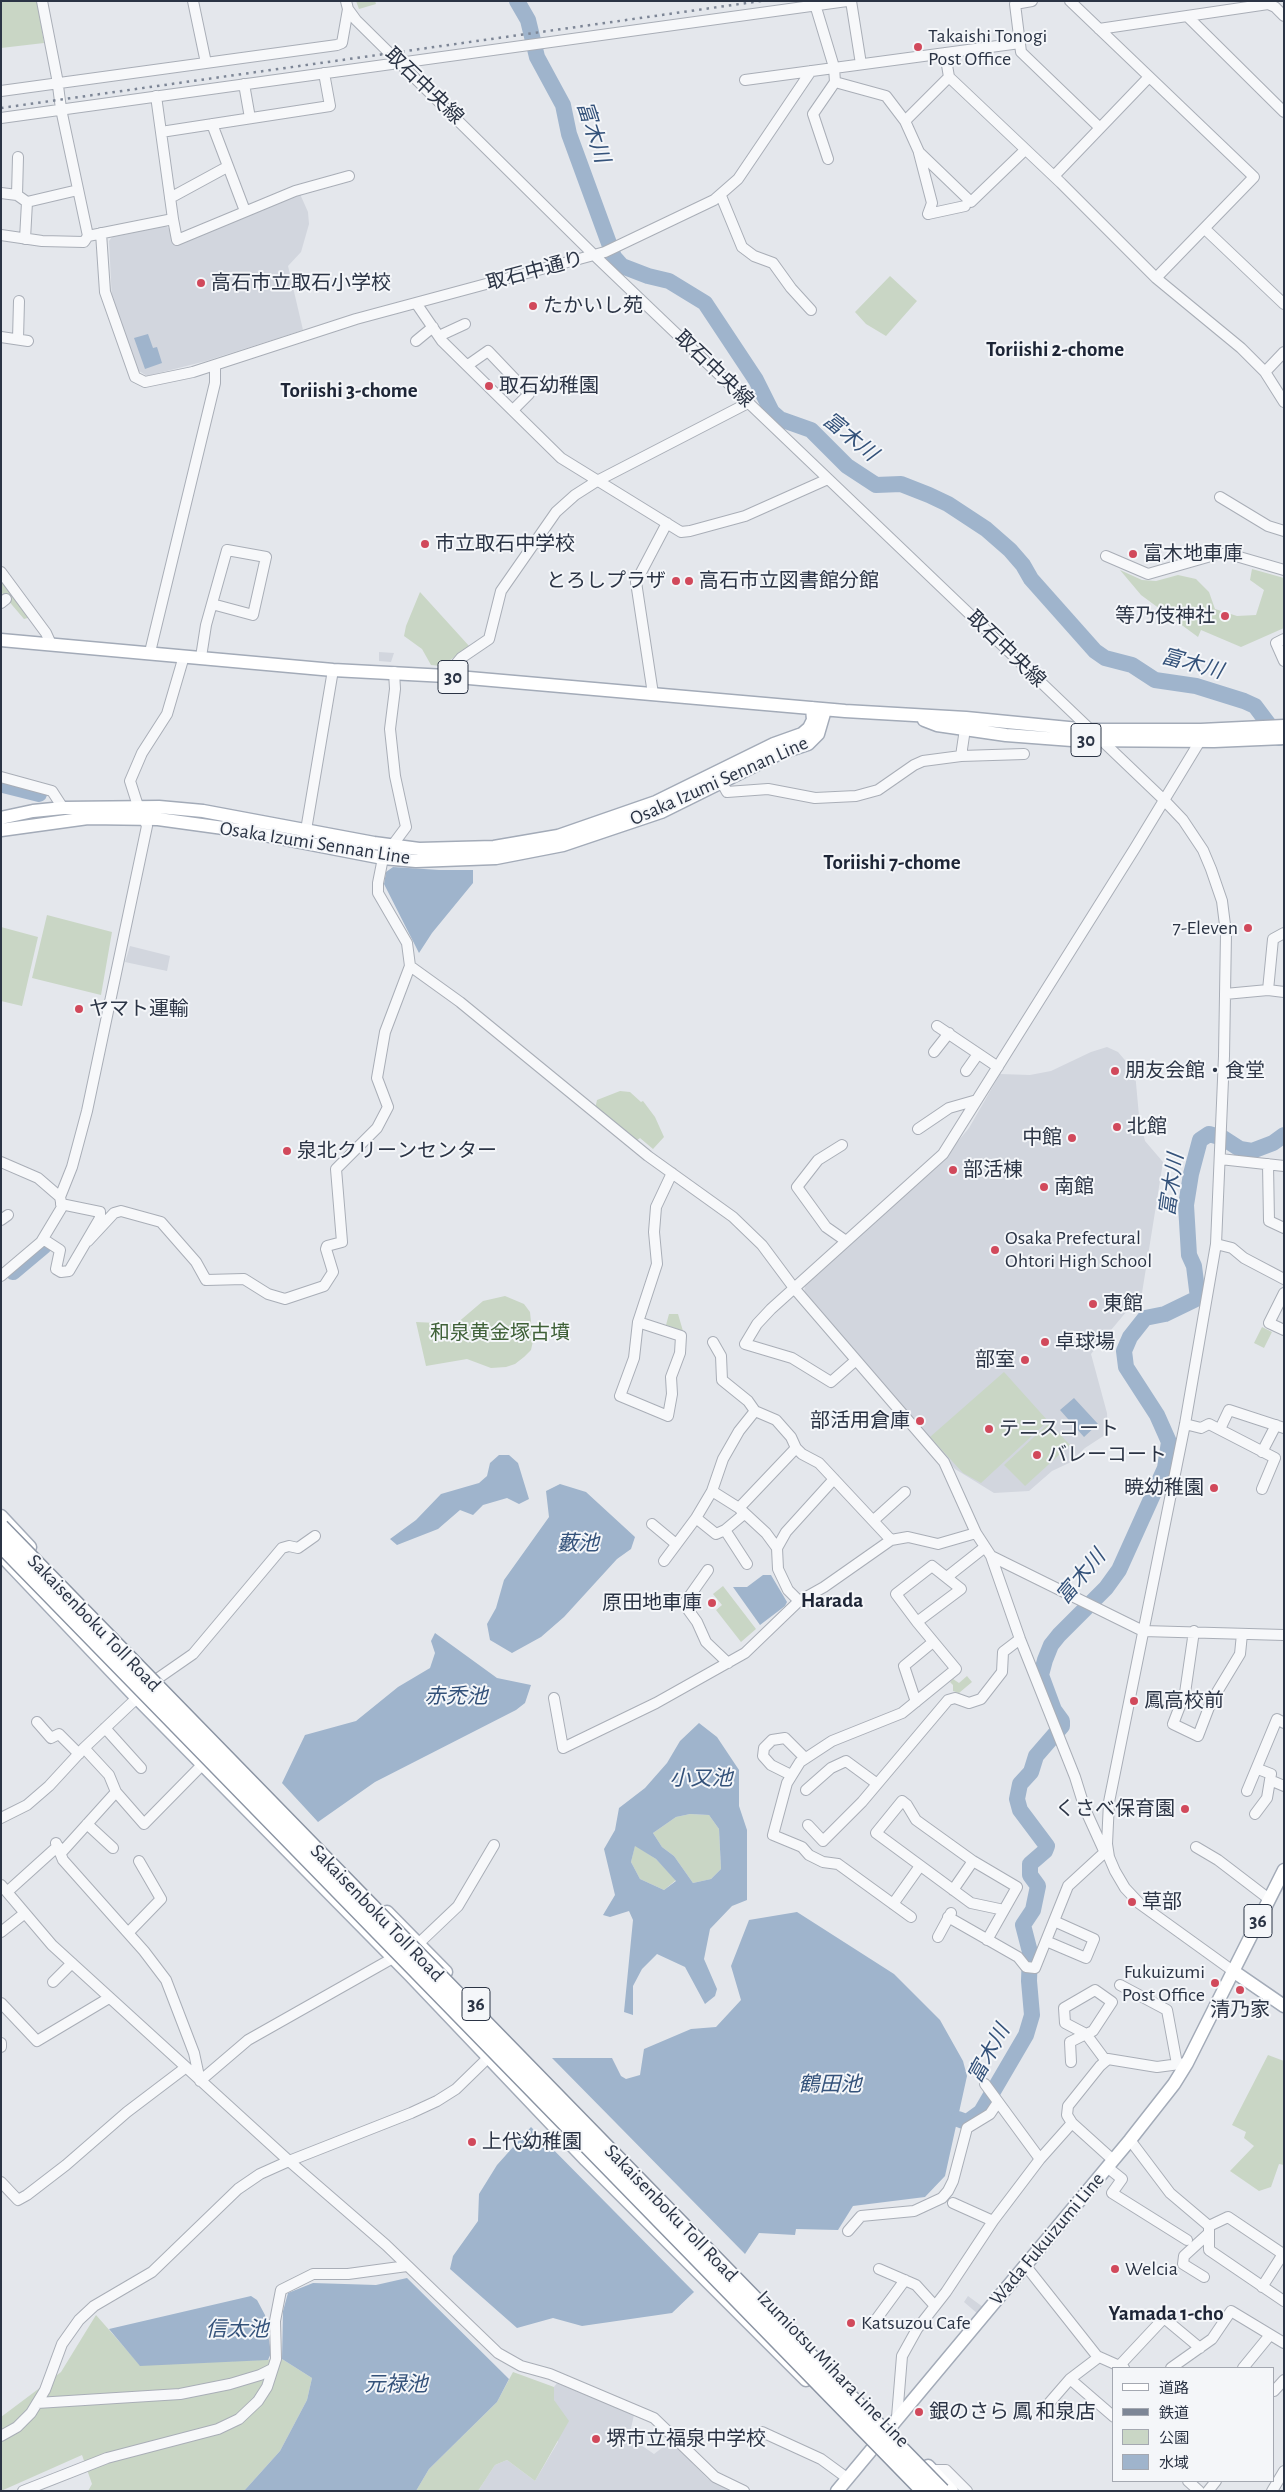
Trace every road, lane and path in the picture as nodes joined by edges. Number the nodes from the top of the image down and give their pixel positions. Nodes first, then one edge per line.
1 (42, 1) edge
2 (193, 1) edge
3 (847, 1) edge
4 (851, 1) edge
5 (1032, 1) edge
6 (1070, 1) edge
7 (815, 3) edge
8 (1015, 3) edge
9 (347, 5) edge
10 (1233, 6) edge
11 (1187, 16) junction
12 (1284, 16) edge
13 (1099, 29) junction
14 (1020, 43) junction
15 (945, 53) junction
16 (401, 62) junction
17 (206, 63) junction
18 (861, 64) junction
19 (834, 67) junction
20 (811, 71) junction
21 (324, 73) junction
22 (1149, 76) junction
23 (949, 77) junction
24 (745, 80) dead end
25 (835, 82) junction
26 (57, 83) junction
27 (244, 84) junction
28 (1, 91) edge
29 (156, 96) junction
30 (61, 110) junction
31 (1284, 112) edge
32 (1, 118) edge
33 (250, 118) junction
34 (905, 121) junction
35 (212, 124) junction
36 (1099, 127) junction
37 (161, 132) junction
38 (1026, 150) junction
39 (919, 152) junction
40 (18, 157) dead end
41 (828, 159) dead end
42 (227, 167) junction
43 (349, 176) dead end
44 (1054, 176) junction
45 (78, 190) junction
46 (1, 194) edge
47 (17, 195) junction
48 (721, 196) junction
49 (170, 198) junction
50 (27, 202) junction
51 (965, 206) dead end
52 (245, 211) junction
53 (173, 219) junction
54 (1205, 229) junction
55 (101, 233) junction
56 (1, 235) edge
57 (88, 236) junction
58 (25, 238) junction
59 (594, 255) junction
60 (1156, 278) junction
61 (19, 301) dead end
62 (416, 303) junction
63 (1284, 304) edge
64 (811, 310) dead end
65 (466, 324) dead end
66 (433, 327) junction
67 (439, 336) junction
68 (1, 337) edge
69 (416, 341) dead end
70 (1284, 352) edge
71 (215, 365) junction
72 (468, 365) junction
73 (1264, 372) junction
74 (1284, 402) edge
75 (748, 403) junction
76 (513, 410) junction
77 (828, 479) junction
78 (597, 481) junction
79 (1220, 497) dead end
80 (667, 523) junction
81 (1284, 531) edge
82 (1106, 556) dead end
83 (1284, 570) edge
84 (1, 572) edge
85 (212, 604) junction
86 (1284, 639) edge
87 (1, 640) edge
88 (51, 644) junction
89 (150, 652) junction
90 (184, 656) junction
91 (201, 657) junction
92 (1284, 661) edge
93 (333, 670) junction
94 (394, 672) junction
95 (446, 676) junction
96 (653, 694) junction
97 (812, 708) junction
98 (825, 710) junction
99 (965, 724) junction
100 (1280, 726) edge
101 (1090, 730) junction
102 (1201, 735) junction
103 (1284, 738) edge
104 (1102, 740) junction
105 (1024, 754) dead end
106 (961, 756) junction
107 (1, 777) edge
108 (722, 783) junction
109 (1163, 799) junction
110 (138, 806) junction
111 (63, 808) junction
112 (1, 818) edge
113 (144, 818) junction
114 (1, 830) edge
115 (305, 837) junction
116 (393, 845) junction
117 (383, 858) junction
118 (1284, 933) edge
119 (410, 966) junction
120 (1268, 990) junction
121 (1284, 992) edge
122 (1225, 994) junction
123 (937, 1026) dead end
124 (949, 1034) junction
125 (934, 1052) dead end
126 (978, 1054) junction
127 (998, 1067) junction
128 (966, 1071) dead end
129 (977, 1100) junction
130 (918, 1129) dead end
131 (842, 1145) dead end
132 (1220, 1159) junction
133 (1, 1162) edge
134 (1268, 1164) junction
135 (1284, 1166) edge
136 (672, 1173) junction
137 (60, 1200) junction
138 (1284, 1228) edge
139 (44, 1239) junction
140 (88, 1241) dead end
141 (846, 1241) junction
142 (1216, 1244) junction
143 (1, 1276) edge
144 (1284, 1279) edge
145 (794, 1288) junction
146 (1284, 1293) edge
147 (638, 1322) junction
148 (1284, 1330) edge
149 (713, 1342) dead end
150 (855, 1361) junction
151 (755, 1411) junction
152 (1184, 1424) junction
153 (1280, 1427) edge
154 (1220, 1429) junction
155 (796, 1448) junction
156 (1262, 1452) junction
157 (834, 1479) junction
158 (1262, 1489) dead end
159 (712, 1491) junction
160 (905, 1492) dead end
161 (741, 1511) junction
162 (1, 1516) edge
163 (696, 1518) junction
164 (874, 1520) junction
165 (652, 1524) dead end
166 (1, 1527) edge
167 (725, 1530) junction
168 (976, 1533) junction
169 (315, 1536) dead end
170 (892, 1540) junction
171 (676, 1544) junction
172 (1, 1545) edge
173 (985, 1547) junction
174 (777, 1548) junction
175 (1, 1555) edge
176 (991, 1556) junction
177 (664, 1561) dead end
178 (747, 1564) dead end
179 (708, 1570) dead end
180 (947, 1577) junction
181 (799, 1601) junction
182 (917, 1622) junction
183 (1143, 1631) junction
184 (1194, 1631) junction
185 (1242, 1634) junction
186 (1284, 1635) edge
187 (1020, 1638) junction
188 (933, 1642) junction
189 (728, 1663) junction
190 (157, 1678) junction
191 (137, 1698) junction
192 (554, 1698) dead end
193 (916, 1702) junction
194 (37, 1722) dead end
195 (1284, 1723) edge
196 (105, 1728) junction
197 (82, 1751) junction
198 (805, 1758) junction
199 (203, 1764) junction
200 (142, 1768) dead end
201 (1258, 1769) junction
202 (791, 1775) junction
203 (1270, 1780) junction
204 (876, 1783) junction
205 (1284, 1786) edge
206 (806, 1790) dead end
207 (1247, 1791) dead end
208 (116, 1792) junction
209 (1255, 1814) dead end
210 (1, 1818) edge
211 (87, 1824) junction
212 (808, 1825) dead end
213 (494, 1845) dead end
214 (1196, 1847) dead end
215 (58, 1848) junction
216 (113, 1848) dead end
217 (1107, 1855) junction
218 (139, 1861) dead end
219 (973, 1861) junction
220 (920, 1866) junction
221 (1284, 1870) edge
222 (1280, 1886) edge
223 (4, 1889) edge
224 (953, 1890) junction
225 (1269, 1899) junction
226 (893, 1904) junction
227 (1004, 1910) junction
228 (25, 1913) junction
229 (911, 1917) dead end
230 (1054, 1921) junction
231 (1, 1932) edge
232 (128, 1933) junction
233 (938, 1937) dead end
234 (987, 1940) junction
235 (1046, 1941) junction
236 (418, 1944) junction
237 (393, 1958) junction
238 (72, 1963) junction
239 (1233, 1972) junction
240 (53, 1982) dead end
241 (1120, 1985) dead end
242 (109, 1998) junction
243 (1, 2003) edge
244 (1284, 2006) edge
245 (1086, 2034) junction
246 (508, 2036) junction
247 (489, 2058) junction
248 (1071, 2062) dead end
249 (1106, 2062) junction
250 (1182, 2063) junction
251 (185, 2068) junction
252 (200, 2081) junction
253 (985, 2084) dead end
254 (998, 2102) junction
255 (1072, 2123) junction
256 (1130, 2140) junction
257 (1040, 2159) junction
258 (289, 2162) junction
259 (1110, 2164) junction
260 (1, 2182) edge
261 (953, 2203) dead end
262 (993, 2221) junction
263 (1209, 2230) junction
264 (848, 2231) dead end
265 (1187, 2240) dead end
266 (1025, 2265) junction
267 (407, 2266) junction
268 (879, 2269) dead end
269 (1204, 2277) dead end
270 (905, 2280) junction
271 (1262, 2287) junction
272 (1284, 2302) edge
273 (935, 2306) junction
274 (875, 2321) dead end
275 (1270, 2335) junction
276 (1284, 2343) edge
277 (1200, 2348) junction
278 (1099, 2357) junction
279 (1178, 2366) edge
280 (1122, 2367) edge
281 (1244, 2367) edge
282 (272, 2369) junction
283 (1070, 2379) junction
284 (1284, 2380) edge
285 (1275, 2390) edge
286 (37, 2403) junction
287 (1044, 2409) dead end
288 (1112, 2415) edge
289 (893, 2422) junction
290 (762, 2432) dead end
291 (1, 2436) edge
292 (872, 2448) junction
293 (932, 2470) junction
294 (1284, 2472) edge
295 (847, 2478) junction
296 (1189, 2482) edge
297 (23, 2491) edge
298 (744, 2491) edge
299 (837, 2491) edge
300 (914, 2491) edge
301 (924, 2491) edge
302 (942, 2491) edge
303 (952, 2491) edge
304 (967, 2491) edge
305 (1200, 2491) edge
306 (1272, 2491) edge

1 - 26 street
2 - 17 street
3 - 7 street
4 - 18 street
5 - 8 street
6 - 13 street
7 - 16 street
7 - 19 street
8 - 14 street
9 - 16 street, 取石中央線
9 - 17 street
10 - 11 street
10 - 12 street
11 - 13 street
11 - 31 street
13 - 22 street
14 - 15 street
14 - 36 street
15 - 18 street
15 - 23 street
16 - 21 street
16 - 59 street, 取石中央線
17 - 26 street
18 - 19 street
19 - 20 street
19 - 25 street
20 - 24 street
20 - 48 street, 取石中通り
21 - 27 street
21 - 33 street
22 - 36 street
22 - 54 street
23 - 34 street
23 - 38 street
25 - 34 street
25 - 41 street
26 - 28 street
26 - 30 street
27 - 29 street
27 - 33 street
29 - 30 street
29 - 37 street
30 - 32 street
30 - 45 street
33 - 35 street
34 - 39 street
35 - 37 street
35 - 42 street
36 - 44 street
37 - 49 street
38 - 39 street
38 - 44 street
39 - 51 street
40 - 47 street
42 - 49 street
42 - 52 street
43 - 52 street
44 - 60 street
45 - 50 street
45 - 57 street
46 - 47 street
47 - 50 street
48 - 59 street, 取石中通り
48 - 64 street
49 - 53 street
50 - 58 street
52 - 53 street
53 - 55 street
54 - 60 street
54 - 63 street
55 - 57 street
55 - 71 street, 取石中通り
56 - 58 street
57 - 58 street
59 - 62 street, 取石中通り
59 - 75 street, 取石中央線
60 - 73 street
61 - 68 street
62 - 66 street
62 - 71 street, 取石中通り
65 - 67 street
66 - 67 street
66 - 69 street
67 - 72 street
70 - 73 street
71 - 89 street
72 - 76 street
72 - 76 street
73 - 74 street
75 - 77 street, 取石中央線
75 - 78 street
76 - 78 street
77 - 80 street
77 - 101 street, 取石中央線
78 - 80 street
78 - 95 street
79 - 81 street
80 - 96 street
82 - 83 street
84 - 88 street
85 - 85 street
85 - 91 street
86 - 92 street
87 - 88 main road, Osaka Izumi Sennan Line / 30
88 - 89 main road, Osaka Izumi Sennan Line / 30
89 - 90 main road, Osaka Izumi Sennan Line / 30
90 - 91 main road, Osaka Izumi Sennan Line / 30
90 - 110 street
91 - 93 main road, Osaka Izumi Sennan Line / 30
93 - 94 main road, Osaka Izumi Sennan Line / 30
93 - 115 street
94 - 95 main road, Osaka Izumi Sennan Line / 30
94 - 116 street
95 - 96 main road, Osaka Izumi Sennan Line / 30
96 - 97 main road, Osaka Izumi Sennan Line / 30
97 - 98 main road, Osaka Izumi Sennan Line / 30
97 - 116 main road, Osaka Izumi Sennan Line
98 - 99 main road, Osaka Izumi Sennan Line / 30
98 - 108 main road, Osaka Izumi Sennan Line
99 - 101 main road, Osaka Izumi Sennan Line / 30
99 - 104 main road, Osaka Izumi Sennan Line / 30
99 - 106 street
100 - 102 main road, Osaka Izumi Sennan Line / 30
101 - 102 main road, Osaka Izumi Sennan Line / 30
101 - 104 street, 取石中央線
102 - 103 main road, Osaka Izumi Sennan Line / 30
102 - 104 main road, Osaka Izumi Sennan Line / 30
102 - 109 street
104 - 109 street, 取石中央線
105 - 106 street
106 - 108 street
107 - 111 street
108 - 117 main road, Osaka Izumi Sennan Line
109 - 122 street, 取石中央線
109 - 127 street
110 - 111 main road, Osaka Izumi Sennan Line
110 - 113 street
110 - 115 main road, Osaka Izumi Sennan Line
111 - 112 main road, Osaka Izumi Sennan Line
113 - 114 main road, Osaka Izumi Sennan Line
113 - 115 main road, Osaka Izumi Sennan Line
113 - 137 street
115 - 116 main road, Osaka Izumi Sennan Line
115 - 117 main road, Osaka Izumi Sennan Line
116 - 117 street
117 - 119 street
118 - 120 street
119 - 136 street
119 - 140 street
120 - 121 street
120 - 122 street
122 - 132 street, 取石中央線
123 - 124 street
124 - 125 street
124 - 126 street
126 - 127 street
126 - 128 street
127 - 129 street
129 - 130 street
129 - 141 street
131 - 141 street
132 - 134 street
132 - 142 street, 取石中央線
133 - 137 street
134 - 135 street
134 - 138 street
136 - 145 street
136 - 147 street
137 - 139 street
137 - 139 street
139 - 143 street
141 - 145 street
142 - 144 street
142 - 152 street, 取石中央線
145 - 150 street
145 - 150 street
146 - 148 street
147 - 147 street
149 - 151 street
150 - 168 street
151 - 155 street
151 - 159 street
152 - 154 street
152 - 183 street, 取石中央線
153 - 154 street
153 - 156 street
154 - 156 street
155 - 157 street
155 - 161 street
156 - 158 street
157 - 164 street
157 - 174 street
159 - 161 street
159 - 163 street
160 - 164 street
161 - 167 street
161 - 174 street
162 - 190 main road, Izumiotsu Mihara Line Line / 36
163 - 167 street
163 - 171 street
164 - 170 street
165 - 171 street
166 - 302 highway, Sakaisenboku Toll Road, bridge
167 - 178 street
168 - 170 street
168 - 173 street
169 - 190 street
170 - 181 street
171 - 177 street
172 - 301 highway, Sakaisenboku Toll Road, bridge
173 - 176 street
173 - 180 street
174 - 181 street
175 - 191 main road, Izumiotsu Mihara Line Line / 36
176 - 183 street
176 - 187 street
179 - 189 street
180 - 182 street
180 - 182 street
181 - 189 street
182 - 188 street
183 - 184 street
183 - 217 street, 取石中央線
184 - 185 street
184 - 185 street
185 - 186 street
187 - 204 street
187 - 217 street
188 - 193 street
188 - 193 street
189 - 192 street
190 - 191 street
190 - 236 main road, Izumiotsu Mihara Line Line / 36
191 - 196 street
191 - 199 main road, Izumiotsu Mihara Line Line / 36
193 - 198 street
194 - 197 street
195 - 201 street
196 - 197 street
196 - 200 street
197 - 208 street
197 - 210 street
198 - 202 street
198 - 202 street
199 - 208 street
199 - 237 main road, Izumiotsu Mihara Line Line / 36
201 - 203 street
201 - 207 street
202 - 226 street
203 - 205 street
203 - 209 street
204 - 206 street
204 - 212 street
208 - 211 street
211 - 215 street
211 - 216 street
213 - 236 street
214 - 225 street
215 - 223 street
215 - 232 street
217 - 230 street
217 - 239 street
218 - 232 street
219 - 220 street
219 - 224 street
219 - 227 street
220 - 224 street
220 - 226 street
221 - 222 main road, 36
222 - 225 main road, 36
223 - 228 street
224 - 227 street
225 - 239 main road, 36
226 - 229 street
227 - 234 street
228 - 231 street
228 - 238 street
230 - 235 street
230 - 235 street
232 - 252 street
233 - 234 street
234 - 235 street
236 - 246 main road, Izumiotsu Mihara Line Line / 36
237 - 247 main road, Izumiotsu Mihara Line Line / 36
237 - 252 street
238 - 240 street
238 - 242 street
239 - 244 main road
239 - 250 main road, Wada Fukuizumi Line
241 - 250 street
242 - 243 street
242 - 251 street
245 - 245 street
245 - 248 street
245 - 249 street
246 - 247 street
246 - 289 main road, Izumiotsu Mihara Line Line / 36
247 - 258 street
247 - 292 main road, Izumiotsu Mihara Line Line / 36
249 - 250 street
249 - 255 street
250 - 256 main road, Wada Fukuizumi Line
251 - 252 street
251 - 260 street
252 - 258 street
253 - 254 street
254 - 257 street
254 - 264 street
255 - 257 street
255 - 259 street
256 - 259 main road, Wada Fukuizumi Line
256 - 263 street
257 - 262 street
258 - 267 street
258 - 286 street
259 - 265 street
259 - 266 main road, Wada Fukuizumi Line
261 - 262 street
262 - 273 street
263 - 269 street
263 - 271 street
263 - 271 street
266 - 278 street
266 - 289 main road, Wada Fukuizumi Line
267 - 282 street
267 - 298 street
268 - 270 street
270 - 273 street
270 - 274 street
271 - 272 street
273 - 289 street
275 - 276 street
275 - 277 street
275 - 281 street
277 - 279 street
277 - 280 street
278 - 280 street
278 - 283 street
282 - 286 street
282 - 297 street
283 - 287 street
283 - 288 street
284 - 285 street
286 - 291 street
289 - 292 main road, Wada Fukuizumi Line
289 - 293 main road, Izumiotsu Mihara Line Line / 36
290 - 295 street
292 - 295 main road, Wada Fukuizumi Line
292 - 300 main road, Izumiotsu Mihara Line Line / 36
293 - 303 main road, Izumiotsu Mihara Line Line / 36
293 - 304 street
294 - 306 street
295 - 299 main road, Wada Fukuizumi Line
296 - 305 street

